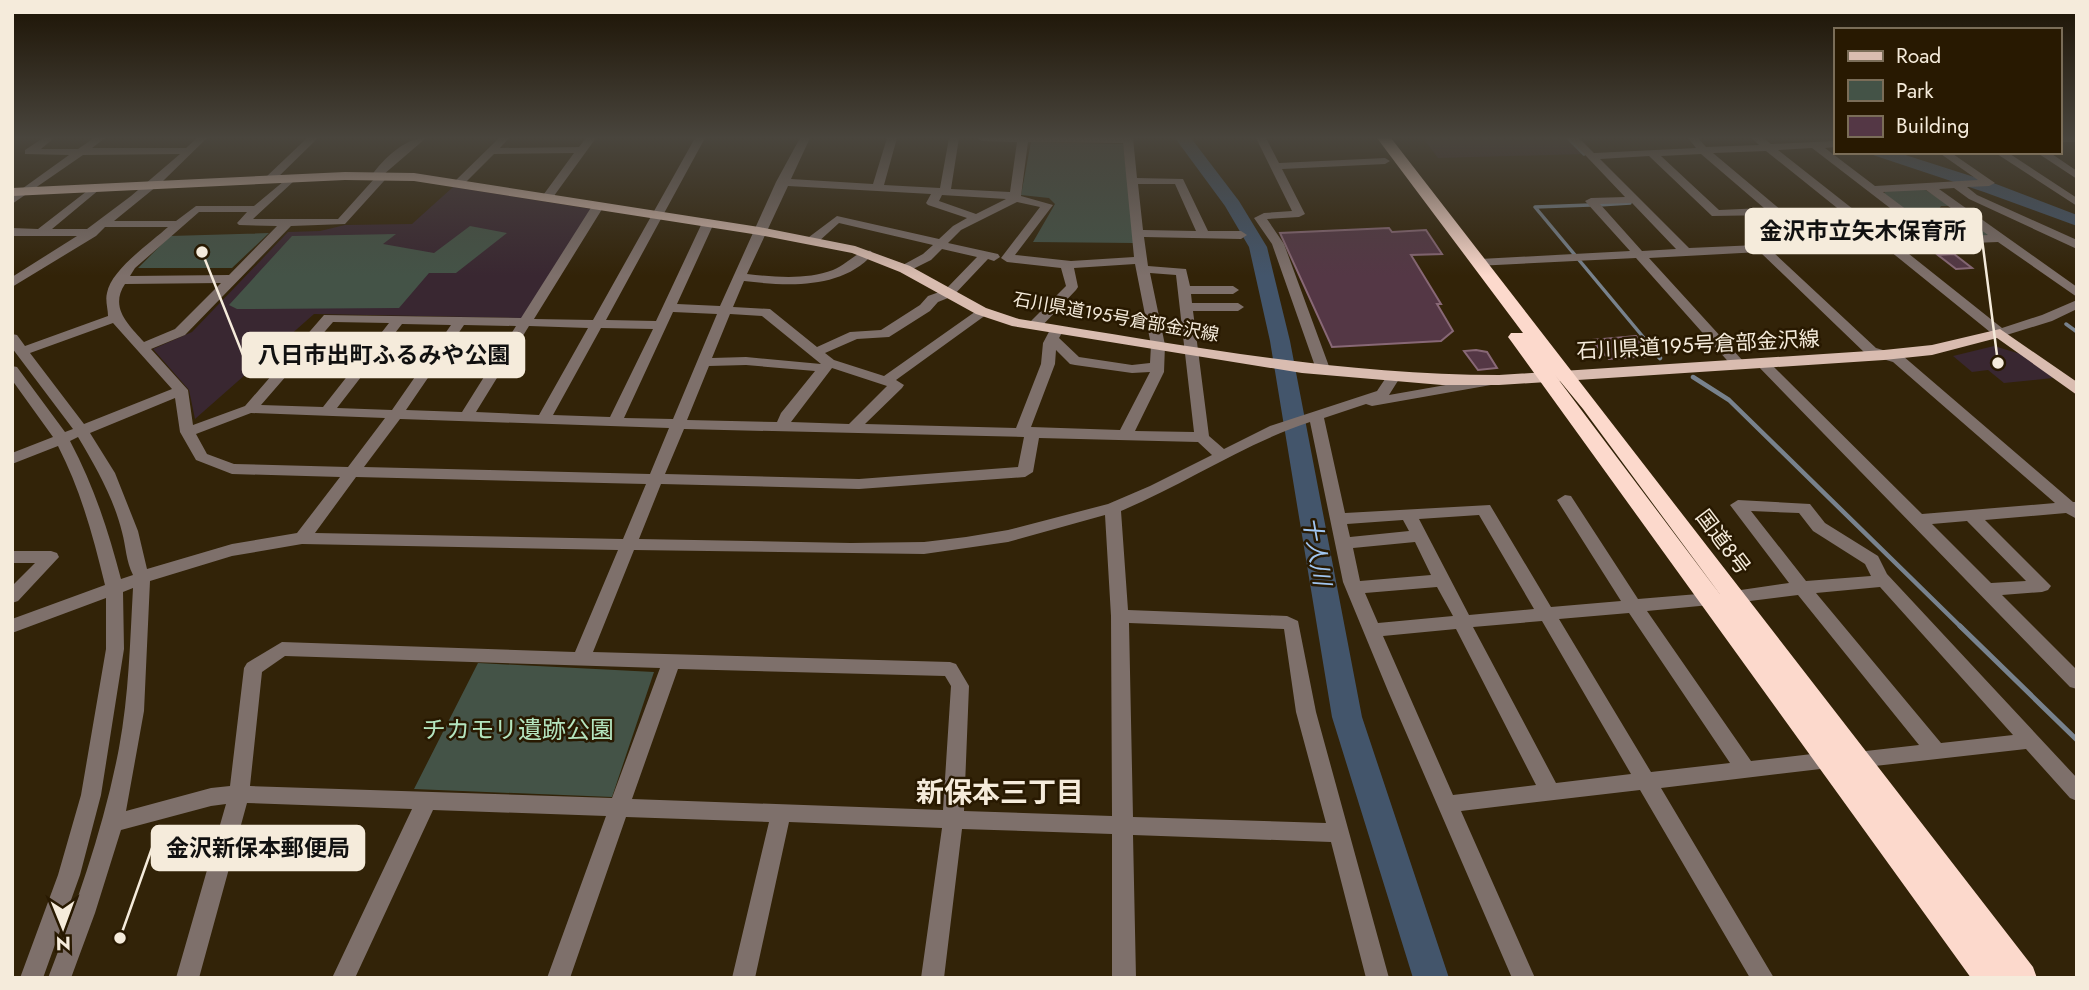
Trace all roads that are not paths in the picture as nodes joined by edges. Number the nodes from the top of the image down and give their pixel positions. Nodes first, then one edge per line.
1 (169, 184) edge
2 (283, 184) edge
3 (375, 184) edge
4 (459, 184) edge
5 (557, 184) edge
6 (673, 184) edge
7 (781, 184) edge
8 (824, 184) edge
9 (944, 184) edge
10 (1018, 184) edge
11 (1132, 184) edge
12 (1180, 184) edge
13 (1284, 184) edge
14 (1404, 184) edge
15 (1419, 184) edge
16 (1620, 184) edge
17 (1685, 184) edge
18 (1743, 184) edge
19 (1813, 184) edge
20 (1867, 184) edge
21 (1973, 184) edge
22 (2048, 184) edge
23 (153, 185) junction
24 (1957, 185) junction
25 (96, 187) junction
26 (878, 187) joint
27 (1929, 187) junction
28 (1875, 190) junction
29 (19, 191) edge
30 (942, 191) junction
31 (1016, 197) junction
32 (547, 198) junction
33 (1635, 200) junction
34 (12, 201) edge
35 (2077, 203) edge
36 (598, 206) junction
37 (257, 209) junction
38 (1775, 211) junction
39 (656, 215) junction
40 (978, 218) junction
41 (287, 223) junction
42 (708, 223) junction
43 (178, 224) junction
44 (98, 228) junction
45 (883, 230) junction
46 (759, 231) junction
47 (12, 232) edge
48 (40, 233) junction
49 (1137, 233) junction
50 (1203, 233) junction
51 (1241, 235) dead end
52 (2000, 238) junction
53 (813, 240) junction
54 (1941, 241) junction
55 (1887, 243) junction
56 (940, 244) junction
57 (2077, 245) edge
58 (1816, 246) junction
59 (1762, 248) junction
60 (1686, 252) junction
61 (870, 255) junction
62 (1640, 255) junction
63 (985, 256) junction
64 (1007, 258) junction
65 (1480, 263) junction
66 (1141, 264) junction
67 (1067, 265) junction
68 (905, 269) junction
69 (739, 278) junction
70 (231, 279) junction
71 (119, 280) junction
72 (12, 283) edge
73 (1184, 290) junction
74 (1233, 290) dead end
75 (949, 293) junction
76 (2077, 293) edge
77 (2077, 304) edge
78 (1186, 307) junction
79 (1238, 307) dead end
80 (669, 308) junction
81 (725, 310) junction
82 (984, 312) junction
83 (115, 318) junction
84 (399, 319) junction
85 (460, 321) junction
86 (525, 322) junction
87 (597, 324) junction
88 (661, 325) junction
89 (1035, 326) junction
90 (2000, 333) junction
91 (1054, 334) junction
92 (18, 345) edge
93 (1158, 345) junction
94 (142, 348) junction
95 (1192, 349) junction
96 (816, 352) junction
97 (1884, 355) junction
98 (703, 362) junction
99 (1762, 363) junction
100 (1738, 364) junction
101 (827, 365) junction
102 (1157, 367) junction
103 (1323, 369) junction
104 (12, 370) edge
105 (1554, 374) junction
106 (1394, 376) junction
107 (1499, 380) junction
108 (886, 381) junction
109 (181, 390) junction
110 (2077, 390) edge
111 (1352, 404) junction
112 (250, 409) junction
113 (328, 410) junction
114 (396, 414) junction
115 (1312, 415) junction
116 (466, 417) junction
117 (544, 419) junction
118 (615, 422) junction
119 (676, 424) junction
120 (783, 425) junction
121 (855, 426) junction
122 (81, 430) junction
123 (1028, 431) junction
124 (187, 432) junction
125 (1126, 433) junction
126 (1202, 437) junction
127 (62, 439) junction
128 (1222, 455) junction
129 (12, 459) edge
130 (354, 472) junction
131 (657, 478) junction
132 (1565, 500) dead end
133 (1113, 508) junction
134 (2074, 510) edge
135 (1408, 514) junction
136 (1970, 516) junction
137 (1338, 519) junction
138 (1918, 520) junction
139 (1420, 536) junction
140 (302, 538) junction
141 (1343, 543) junction
142 (630, 545) junction
143 (12, 558) edge
144 (142, 577) junction
145 (1442, 580) junction
146 (1884, 582) junction
147 (114, 587) junction
148 (1355, 588) junction
149 (1802, 588) junction
150 (1986, 590) junction
151 (12, 597) edge
152 (1734, 597) junction
153 (1710, 599) junction
154 (1633, 605) junction
155 (1546, 614) junction
156 (1120, 617) junction
157 (1463, 622) junction
158 (12, 626) edge
159 (1373, 630) junction
160 (581, 659) junction
161 (672, 660) junction
162 (2076, 681) edge
163 (2029, 741) junction
164 (1936, 751) junction
165 (1857, 760) junction
166 (1829, 761) junction
167 (1747, 771) junction
168 (1647, 782) junction
169 (1550, 792) junction
170 (2077, 792) edge
171 (239, 794) junction
172 (427, 800) junction
173 (1448, 804) junction
174 (618, 807) junction
175 (781, 813) junction
176 (953, 820) junction
177 (113, 823) junction
178 (1121, 826) junction
179 (1338, 833) junction
180 (31, 978) edge
181 (59, 978) edge
182 (187, 978) edge
183 (343, 978) edge
184 (558, 978) edge
185 (743, 978) edge
186 (932, 978) edge
187 (1124, 978) edge
188 (1378, 978) edge
189 (1524, 978) edge
190 (1763, 978) edge
191 (1990, 978) edge
192 (2022, 978) edge

1 - 23 main road, 石川県道195号倉部金沢線
2 - 37 street
3 - 41 street
4 - 32 main road, 石川県道195号倉部金沢線
5 - 32 street
6 - 39 street
7 - 46 street
8 - 26 street
9 - 30 street
10 - 31 street
11 - 49 street
12 - 50 street
13 - 103 street
14 - 105 highway, 国道8号
15 - 65 highway, 国道8号
16 - 33 street
17 - 38 street
18 - 38 street
19 - 55 street
20 - 28 street
21 - 24 street
22 - 35 street
23 - 25 main road, 石川県道195号倉部金沢線
23 - 44 street
24 - 27 street
24 - 57 street
25 - 29 main road, 石川県道195号倉部金沢線
25 - 48 street
26 - 30 street
27 - 28 street
27 - 52 street
28 - 54 street
29 - 34 street
30 - 31 street
30 - 40 street
31 - 40 street
31 - 64 street
32 - 36 main road, 石川県道195号倉部金沢線
33 - 60 street
33 - 62 street
36 - 39 main road, 石川県道195号倉部金沢線
36 - 86 street
37 - 41 street
37 - 43 street
38 - 58 street
39 - 42 main road, 石川県道195号倉部金沢線
39 - 87 street
40 - 56 street
41 - 70 street
42 - 46 main road, 石川県道195号倉部金沢線
42 - 80 street
43 - 44 street
43 - 71 street
44 - 48 street
44 - 72 street
45 - 53 street
45 - 56 street
45 - 61 street
46 - 53 main road, 石川県道195号倉部金沢線
46 - 69 street
47 - 48 street
49 - 50 street
49 - 66 street
50 - 51 street
52 - 54 street
52 - 76 street
53 - 61 main road, 石川県道195号倉部金沢線
54 - 55 street
55 - 58 street
55 - 90 street
56 - 63 street
56 - 68 street
58 - 59 street
59 - 60 street
59 - 97 street
60 - 62 street
61 - 68 main road, 石川県道195号倉部金沢線
61 - 69 street
62 - 65 street
62 - 100 street
63 - 64 street
63 - 75 street
64 - 67 street
65 - 105 highway, 国道8号
66 - 67 street
66 - 73 street
66 - 93 street
67 - 89 street
68 - 75 main road, 石川県道195号倉部金沢線
69 - 81 street
70 - 71 street
70 - 94 street
71 - 83 street
73 - 74 street
73 - 78 street
75 - 82 main road, 石川県道195号倉部金沢線
75 - 96 street
77 - 90 street
78 - 79 street
78 - 95 street
80 - 81 street
80 - 88 street
81 - 96 street
81 - 98 street
82 - 89 main road, 石川県道195号倉部金沢線
82 - 108 street
83 - 92 street
83 - 94 street
84 - 85 street
84 - 112 street
84 - 113 street
85 - 86 street
85 - 114 street
86 - 87 street
86 - 116 street
87 - 88 street
87 - 117 street
88 - 118 street
89 - 91 main road, 石川県道195号倉部金沢線
90 - 97 main road, 石川県道195号倉部金沢線
90 - 110 main road
91 - 93 main road, 石川県道195号倉部金沢線
91 - 102 street
91 - 123 street
92 - 122 street
93 - 95 main road, 石川県道195号倉部金沢線
93 - 102 street
94 - 109 street
95 - 103 main road, 石川県道195号倉部金沢線
95 - 126 street
96 - 101 street
97 - 99 main road, 石川県道195号倉部金沢線
97 - 134 street
98 - 101 street
98 - 119 street
99 - 100 main road, 石川県道195号倉部金沢線
99 - 138 street
100 - 105 main road, 石川県道195号倉部金沢線
101 - 108 street
101 - 120 street
102 - 125 street
103 - 106 main road, 石川県道195号倉部金沢線
104 - 127 street
105 - 107 main road, 石川県道195号倉部金沢線
105 - 152 highway, 国道8号
105 - 153 highway, 国道8号
106 - 107 main road, 石川県道195号倉部金沢線
106 - 111 street
107 - 111 street
108 - 121 street
109 - 122 street
109 - 124 street
111 - 115 street
112 - 113 street
112 - 124 street
113 - 114 street
114 - 116 street
114 - 130 street
115 - 128 street
115 - 137 street
116 - 117 street
117 - 118 street
118 - 119 street
119 - 120 street
119 - 131 street
120 - 121 street
121 - 123 street
122 - 127 street
122 - 144 street
123 - 125 street
123 - 131 street
124 - 130 street
125 - 126 street
126 - 128 street
127 - 129 street
127 - 147 street
128 - 133 street
130 - 131 street
130 - 140 street
131 - 142 street
132 - 154 street
133 - 142 street
133 - 156 street
134 - 136 street
135 - 137 street
135 - 139 street
135 - 155 street
136 - 138 street
136 - 150 street
137 - 141 street
138 - 150 street
139 - 141 street
139 - 145 street
140 - 142 street
140 - 144 street
141 - 148 street
142 - 160 street
143 - 151 street
144 - 147 street
144 - 177 street
145 - 148 street
145 - 157 street
146 - 149 street
146 - 149 street
146 - 163 street
147 - 158 street
147 - 180 street
148 - 159 street
149 - 152 street
149 - 164 street
150 - 162 street
152 - 165 highway, 国道8号
153 - 154 street
153 - 166 highway, 国道8号
154 - 155 street
154 - 167 street
155 - 157 street
155 - 168 street
156 - 178 street
156 - 179 street
157 - 159 street
157 - 169 street
159 - 173 street
160 - 161 street
160 - 171 street
161 - 174 street
161 - 176 street
163 - 164 street
163 - 170 street
164 - 165 street
165 - 192 highway, 国道8号
166 - 167 street
166 - 191 highway, 国道8号
167 - 168 street
168 - 169 street
168 - 190 street
169 - 173 street
171 - 172 street
171 - 177 street
171 - 182 street
172 - 174 street
172 - 183 street
173 - 189 street
174 - 175 street
174 - 184 street
175 - 176 street
175 - 185 street
176 - 178 street
176 - 186 street
177 - 181 street
178 - 179 street
178 - 187 street
179 - 188 street

